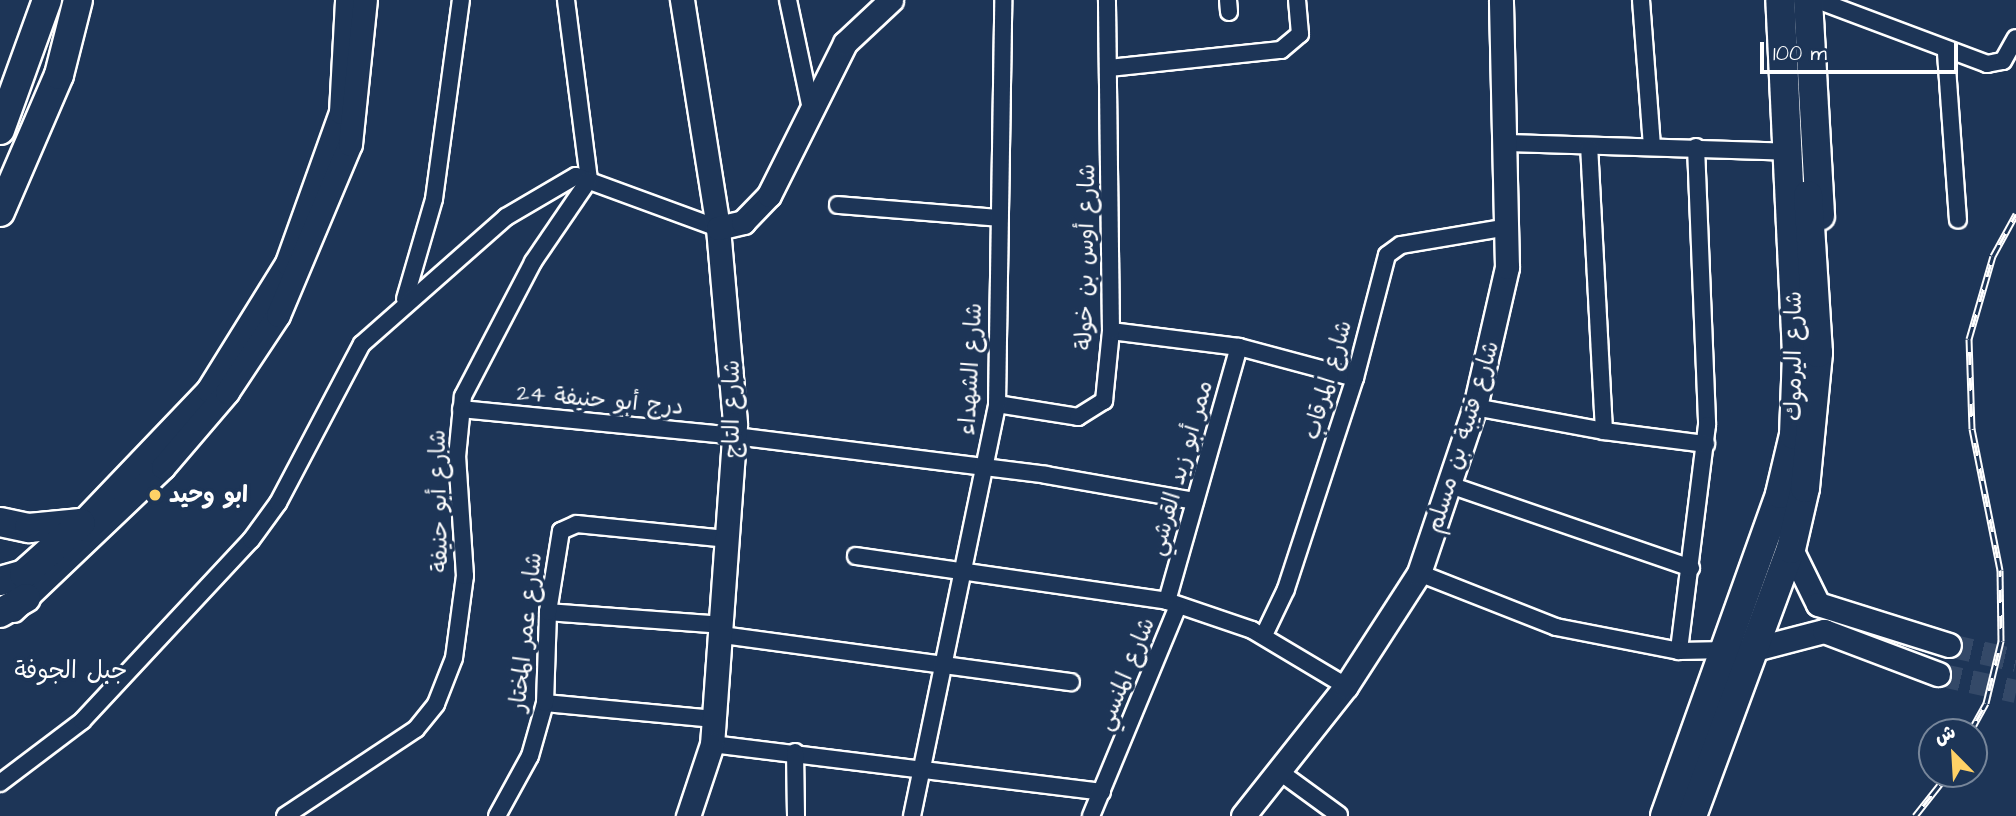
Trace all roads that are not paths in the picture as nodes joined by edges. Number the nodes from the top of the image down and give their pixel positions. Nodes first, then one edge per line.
1 (47, 0) edge
2 (65, 0) edge
3 (78, 0) edge
4 (347, 0) edge
5 (365, 0) edge
6 (461, 0) edge
7 (566, 0) edge
8 (682, 0) edge
9 (788, 0) edge
10 (891, 0) edge
11 (1003, 0) edge
12 (1107, 0) edge
13 (1297, 0) edge
14 (1501, 0) edge
15 (1642, 0) edge
16 (1780, 0) edge
17 (1794, 0) edge
18 (1808, 0) edge
19 (1817, 0) edge
20 (2016, 38) edge
21 (1947, 53) junction
22 (1110, 68) junction
23 (810, 104) junction
24 (0, 130) edge
25 (1508, 143) junction
26 (1589, 146) junction
27 (1652, 147) junction
28 (1696, 147) junction
29 (1788, 152) junction
30 (0, 174) edge
31 (589, 180) junction
32 (838, 205) dead end
33 (0, 212) edge
34 (999, 218) junction
35 (1958, 220) dead end
36 (1508, 227) junction
37 (718, 228) junction
38 (404, 301) junction
39 (1111, 331) junction
40 (1818, 332) junction
41 (1239, 347) junction
42 (1355, 378) junction
43 (996, 404) junction
44 (1475, 407) junction
45 (461, 409) junction
46 (1604, 431) junction
47 (735, 436) junction
48 (1706, 444) junction
49 (986, 469) junction
50 (1450, 485) junction
51 (1195, 501) junction
52 (0, 522) edge
53 (81, 523) junction
54 (728, 539) junction
55 (1791, 549) junction
56 (856, 556) dead end
57 (1691, 568) junction
58 (965, 571) junction
59 (1419, 573) junction
60 (0, 581) edge
61 (26, 598) junction
62 (1173, 603) junction
63 (548, 612) junction
64 (0, 613) edge
65 (0, 621) edge
66 (723, 630) junction
67 (1264, 635) junction
68 (1949, 645) tunnel mouth
69 (1679, 650) junction
70 (1739, 652) junction
71 (944, 666) junction
72 (1938, 674) tunnel mouth
73 (1071, 681) dead end
74 (1346, 686) junction
75 (545, 703) junction
76 (714, 719) junction
77 (712, 744) junction
78 (795, 752) junction
79 (1280, 772) junction
80 (922, 773) junction
81 (0, 783) edge
82 (1102, 792) junction
83 (1339, 815) edge
84 (285, 816) edge
85 (497, 816) edge
86 (688, 816) edge
87 (796, 816) edge
88 (912, 816) edge
89 (1091, 816) edge
90 (1243, 816) edge
91 (1665, 816) edge
92 (1692, 816) edge

1 - 24 highway
2 - 30 highway
3 - 33 highway
4 - 53 street
5 - 61 street
6 - 38 street
7 - 31 street
8 - 37 street, شارع التاج
9 - 23 street
10 - 23 street
11 - 34 street, شارع الشهداء
12 - 22 street, شارع أوس بن خولة
13 - 22 street
14 - 25 street, شارع قتيبة بن مسلم
15 - 27 street
16 - 29 highway, شارع اليرموك
17 - 40 highway, شارع اليرموك
18 - 40 highway
19 - 21 street
20 - 21 street
21 - 35 street
22 - 39 street, شارع أوس بن خولة
23 - 37 street
25 - 26 street
25 - 36 street, شارع قتيبة بن مسلم
26 - 27 street
26 - 46 street
27 - 28 street
28 - 29 street
28 - 48 street
29 - 70 highway, شارع اليرموك
31 - 37 street
31 - 38 street
31 - 45 street, شارع أبو حنيفة
32 - 34 street
34 - 43 street, شارع الشهداء
36 - 42 street, شارع المرقاب
36 - 44 street, شارع قتيبة بن مسلم
37 - 47 street, شارع التاج
38 - 81 street
39 - 41 street
39 - 43 street, شارع أوس بن خولة
40 - 55 highway, شارع اليرموك
41 - 42 street
41 - 51 street, ممر أبو زيد القرشي
42 - 67 street, شارع المرقاب
43 - 49 street, شارع الشهداء
44 - 46 street
44 - 50 street, شارع قتيبة بن مسلم
45 - 47 street, درج أبو حنيفة 24
45 - 84 street, شارع أبو حنيفة
46 - 48 street
47 - 49 street, درج أبو حنيفة 24
47 - 54 street, شارع التاج
48 - 57 street
49 - 51 street, درج أبو حنيفة 24
49 - 58 street, شارع الشهداء
50 - 57 street
50 - 59 street, شارع قتيبة بن مسلم
51 - 62 street, ممر أبو زيد القرشي
52 - 53 highway
53 - 60 highway
54 - 63 street, شارع عمر المختار
54 - 66 street, شارع التاج
55 - 68 street
55 - 70 highway, شارع اليرموك
56 - 58 street
57 - 69 street
58 - 62 street
58 - 71 street, شارع الشهداء
59 - 69 street
59 - 74 street, شارع قتيبة بن مسلم
61 - 64 highway
61 - 65 street
62 - 67 street, شارع المنسي
62 - 82 street, شارع المنسي
63 - 66 street
63 - 75 street, شارع عمر المختار
66 - 71 street
66 - 76 street, شارع التاج
67 - 74 street, شارع المنسي
69 - 70 street
70 - 72 street
70 - 91 highway, شارع اليرموك
70 - 92 highway, شارع اليرموك
71 - 73 street
71 - 80 street, شارع الشهداء
74 - 79 street, شارع قتيبة بن مسلم
75 - 76 street
75 - 85 street, شارع عمر المختار
76 - 77 street, شارع التاج
77 - 78 street
77 - 86 street, شارع التاج
78 - 80 street
78 - 87 street
79 - 83 street
79 - 90 street, شارع قتيبة بن مسلم
80 - 82 street
80 - 88 street, شارع الشهداء
82 - 89 street, شارع المنسي

